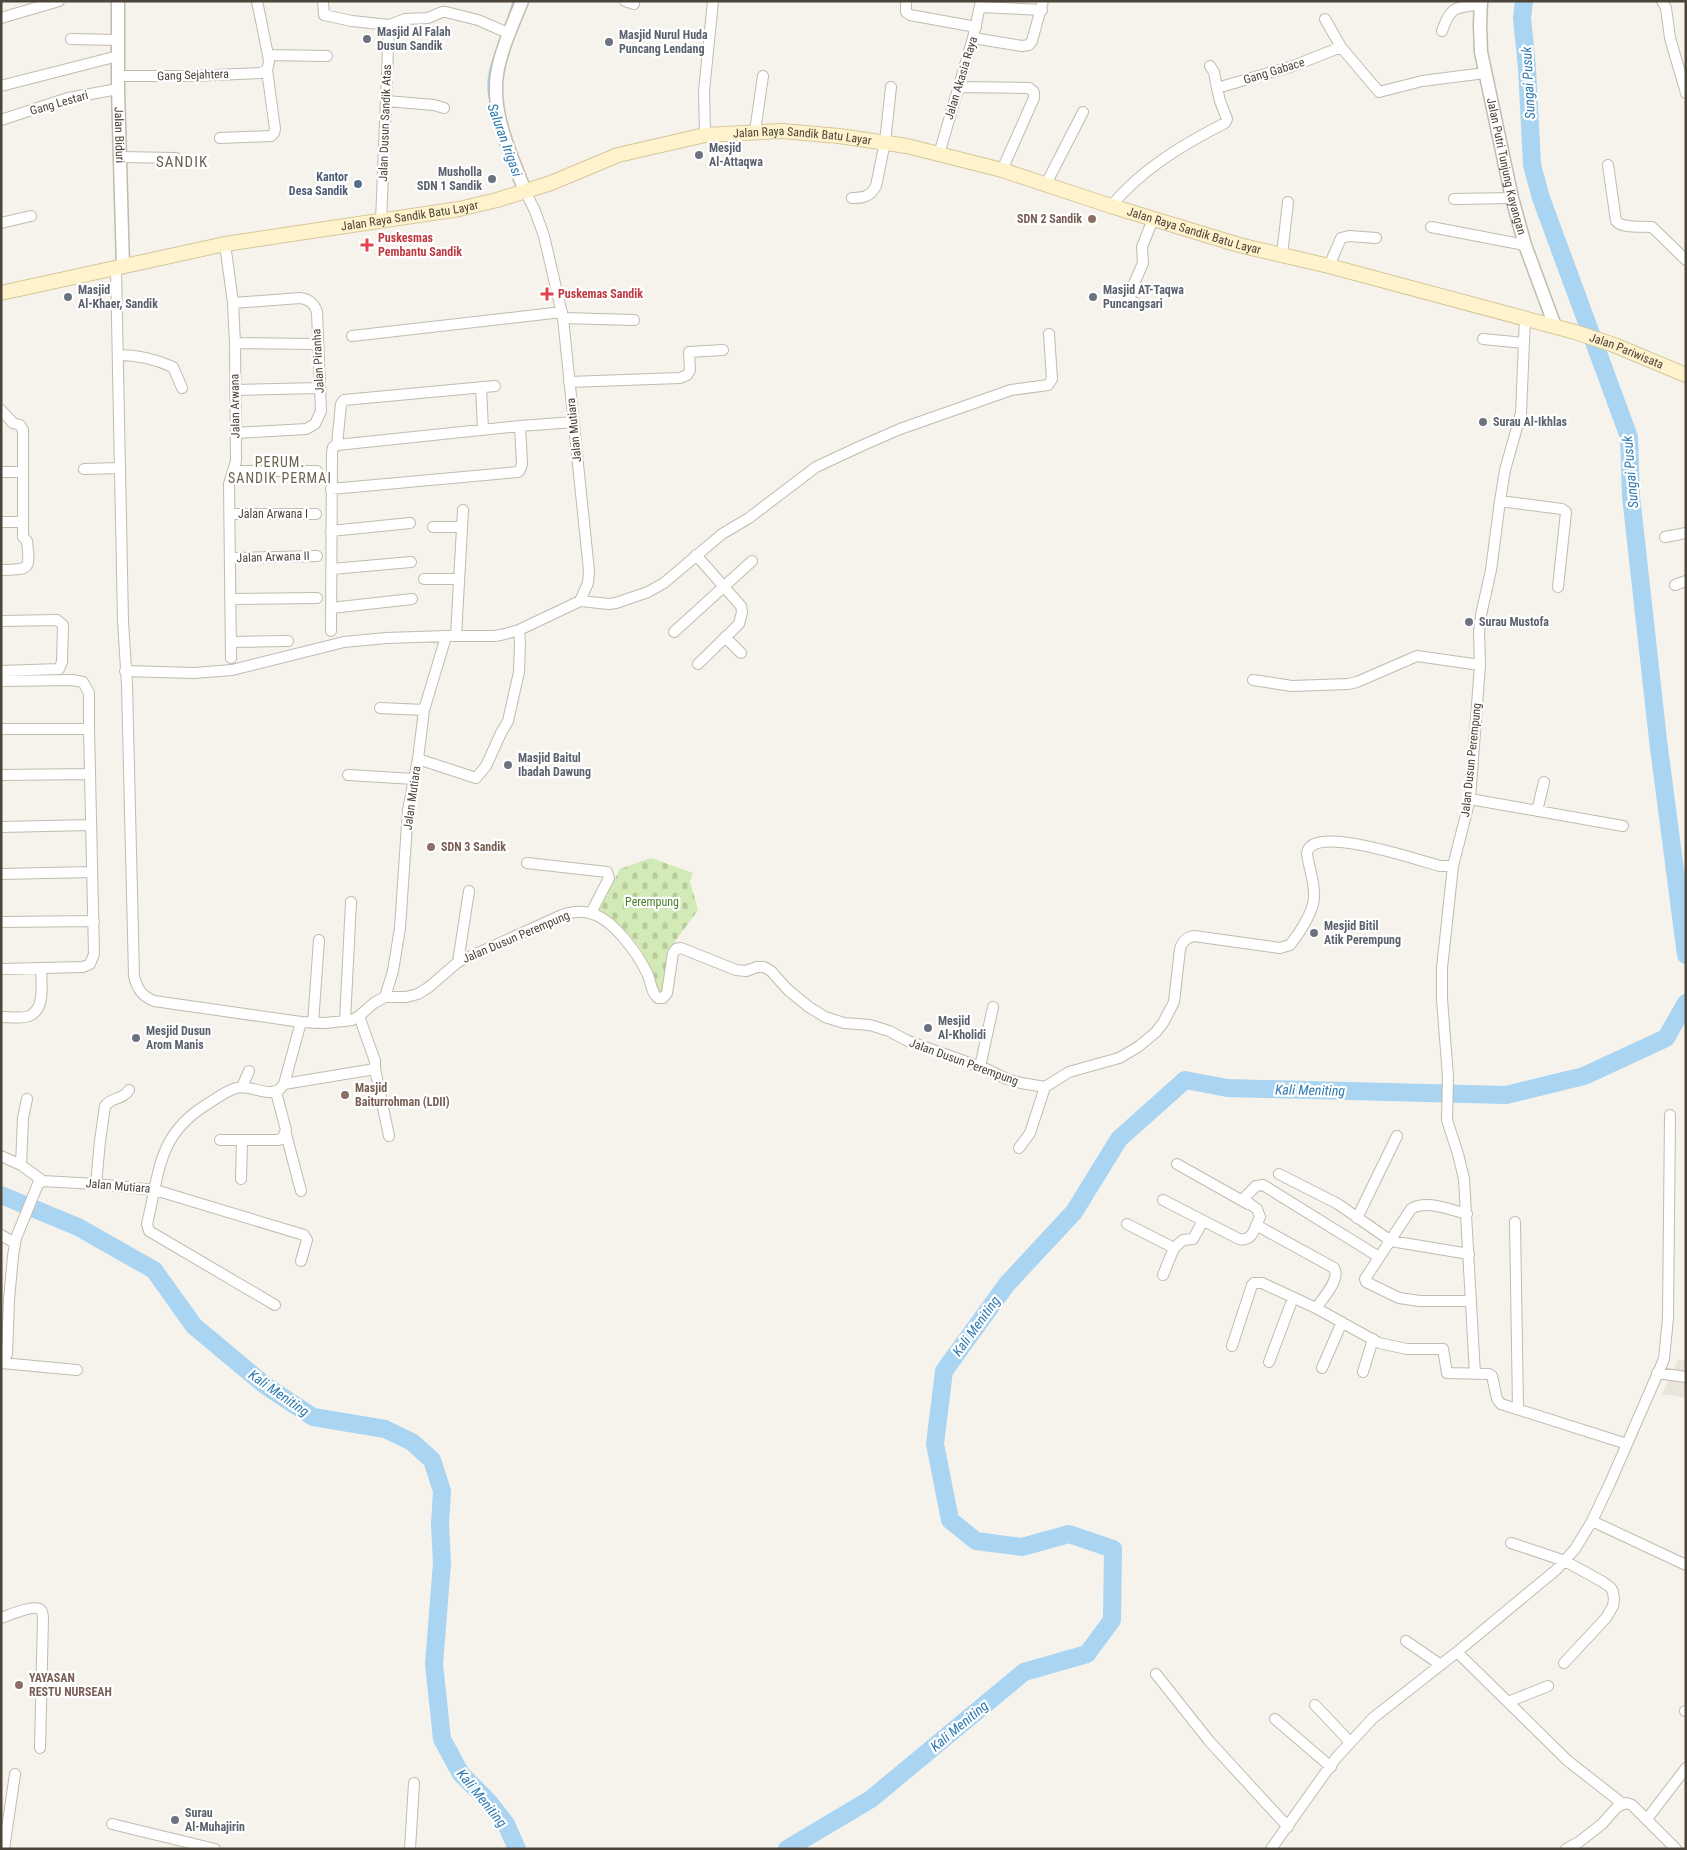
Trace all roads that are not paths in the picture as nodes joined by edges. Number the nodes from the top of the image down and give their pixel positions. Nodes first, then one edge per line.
1 (59, 1) edge
2 (118, 1) edge
3 (256, 1) edge
4 (323, 1) edge
5 (522, 1) edge
6 (713, 1) edge
7 (906, 1) edge
8 (1662, 1) edge
9 (1481, 3) edge
10 (981, 4) edge
11 (1042, 6) edge
12 (1, 18) edge
13 (1325, 19) dead end
14 (389, 25) junction
15 (976, 27) junction
16 (506, 32) junction
17 (1442, 32) dead end
18 (973, 38) junction
19 (71, 39) dead end
20 (118, 40) junction
21 (1341, 47) junction
22 (268, 55) junction
23 (118, 56) junction
24 (327, 56) dead end
25 (1210, 66) dead end
26 (267, 70) junction
27 (1485, 73) junction
28 (762, 76) dead end
29 (118, 82) junction
30 (1, 86) edge
31 (891, 87) dead end
32 (958, 87) junction
33 (1217, 88) junction
34 (1686, 93) edge
35 (386, 101) junction
36 (444, 108) dead end
37 (1084, 112) dead end
38 (1, 120) edge
39 (755, 131) junction
40 (705, 135) junction
41 (220, 138) dead end
42 (885, 142) junction
43 (939, 154) junction
44 (120, 157) junction
45 (176, 158) dead end
46 (1608, 165) dead end
47 (1002, 170) junction
48 (1046, 184) junction
49 (525, 192) junction
50 (852, 198) dead end
51 (1512, 198) junction
52 (1454, 199) dead end
53 (1288, 202) dead end
54 (1111, 206) junction
55 (31, 216) dead end
56 (1153, 219) junction
57 (381, 221) junction
58 (1, 223) edge
59 (1431, 227) dead end
60 (1376, 238) dead end
61 (225, 244) junction
62 (1525, 245) junction
63 (1282, 255) junction
64 (1686, 260) edge
65 (1329, 266) junction
66 (120, 268) junction
67 (1, 293) edge
68 (234, 303) junction
69 (1136, 303) dead end
70 (562, 315) junction
71 (1526, 318) junction
72 (634, 320) dead end
73 (1566, 329) junction
74 (1050, 334) dead end
75 (352, 336) dead end
76 (1483, 339) dead end
77 (234, 343) junction
78 (1524, 343) junction
79 (317, 344) junction
80 (722, 350) dead end
81 (119, 355) junction
82 (1686, 375) edge
83 (569, 382) junction
84 (495, 386) dead end
85 (481, 387) junction
86 (182, 388) dead end
87 (319, 388) junction
88 (235, 390) junction
89 (1, 410) edge
90 (1, 422) edge
91 (574, 422) junction
92 (13, 423) junction
93 (520, 426) junction
94 (484, 430) junction
95 (236, 433) junction
96 (337, 444) junction
97 (120, 468) junction
98 (84, 469) dead end
99 (233, 471) junction
100 (317, 471) dead end
101 (1, 472) edge
102 (23, 472) junction
103 (331, 489) junction
104 (1500, 501) junction
105 (463, 510) dead end
106 (230, 514) junction
107 (316, 514) dead end
108 (1, 522) edge
109 (23, 522) junction
110 (410, 523) dead end
111 (433, 527) dead end
112 (462, 527) junction
113 (331, 531) junction
114 (1686, 533) edge
115 (1665, 537) dead end
116 (696, 554) junction
117 (317, 556) dead end
118 (230, 558) junction
119 (752, 561) dead end
120 (411, 562) dead end
121 (332, 569) junction
122 (1, 570) edge
123 (459, 579) junction
124 (424, 580) dead end
125 (1686, 581) edge
126 (1675, 585) dead end
127 (724, 587) junction
128 (1558, 587) dead end
129 (317, 598) dead end
130 (230, 599) junction
131 (412, 599) dead end
132 (580, 601) junction
133 (331, 608) junction
134 (1, 620) edge
135 (519, 630) junction
136 (331, 631) dead end
137 (674, 632) dead end
138 (452, 636) junction
139 (725, 637) junction
140 (288, 641) dead end
141 (231, 642) junction
142 (741, 653) dead end
143 (231, 658) dead end
144 (698, 664) dead end
145 (1480, 665) junction
146 (1, 671) edge
147 (125, 671) junction
148 (1, 680) edge
149 (1253, 680) dead end
150 (380, 708) dead end
151 (424, 710) junction
152 (1, 729) edge
153 (89, 729) junction
154 (418, 759) junction
155 (90, 774) junction
156 (1, 775) edge
157 (348, 775) dead end
158 (414, 779) junction
159 (1544, 782) dead end
160 (1470, 799) junction
161 (1537, 812) junction
162 (91, 825) junction
163 (1, 826) edge
164 (1623, 826) dead end
165 (527, 863) dead end
166 (1453, 866) junction
167 (92, 872) junction
168 (1, 874) edge
169 (469, 891) dead end
170 (351, 902) dead end
171 (591, 913) junction
172 (94, 921) junction
173 (1, 922) edge
174 (319, 940) dead end
175 (458, 962) junction
176 (1, 969) edge
177 (41, 969) junction
178 (385, 996) junction
179 (992, 1007) dead end
180 (359, 1016) junction
181 (1, 1017) edge
182 (345, 1021) junction
183 (301, 1022) junction
184 (313, 1022) junction
185 (980, 1067) junction
186 (375, 1069) junction
187 (248, 1071) dead end
188 (284, 1084) junction
189 (242, 1087) junction
190 (1045, 1087) junction
191 (128, 1090) dead end
192 (276, 1092) junction
193 (27, 1099) dead end
194 (1670, 1116) dead end
195 (286, 1134) junction
196 (389, 1136) dead end
197 (1397, 1136) dead end
198 (220, 1140) dead end
199 (242, 1140) junction
200 (1019, 1148) dead end
201 (1, 1156) edge
202 (1177, 1164) dead end
203 (21, 1165) junction
204 (1279, 1174) dead end
205 (241, 1179) dead end
206 (40, 1183) junction
207 (96, 1184) junction
208 (155, 1190) junction
209 (301, 1192) dead end
210 (1163, 1200) dead end
211 (1248, 1204) junction
212 (1467, 1214) junction
213 (1358, 1218) junction
214 (1204, 1221) junction
215 (1515, 1222) dead end
216 (1126, 1224) dead end
217 (1256, 1225) junction
218 (1, 1235) edge
219 (16, 1241) junction
220 (1390, 1241) junction
221 (1174, 1248) junction
222 (1469, 1254) junction
223 (1379, 1257) junction
224 (301, 1261) dead end
225 (1163, 1275) dead end
226 (1293, 1298) junction
227 (5, 1299) edge
228 (1471, 1301) junction
229 (275, 1305) dead end
230 (1316, 1308) junction
231 (1342, 1322) junction
232 (1373, 1339) junction
233 (1232, 1346) dead end
234 (1269, 1362) dead end
235 (2, 1364) edge
236 (1322, 1368) dead end
237 (77, 1370) dead end
238 (1363, 1372) dead end
239 (1657, 1373) junction
240 (1475, 1374) junction
241 (1686, 1376) edge
242 (1518, 1408) junction
243 (1627, 1444) junction
244 (1592, 1521) junction
245 (1511, 1543) dead end
246 (1565, 1561) junction
247 (1686, 1565) edge
248 (1, 1618) edge
249 (1406, 1641) dead end
250 (1457, 1652) junction
251 (1564, 1663) dead end
252 (1441, 1665) junction
253 (1156, 1674) dead end
254 (1548, 1686) dead end
255 (1508, 1702) junction
256 (1315, 1706) dead end
257 (1275, 1719) dead end
258 (1350, 1742) junction
259 (40, 1748) dead end
260 (1331, 1767) junction
261 (1686, 1768) edge
262 (15, 1774) dead end
263 (414, 1783) dead end
264 (1623, 1804) junction
265 (1647, 1819) junction
266 (112, 1824) dead end
267 (1288, 1828) junction
268 (173, 1844) edge
269 (4, 1849) edge
270 (215, 1849) edge
271 (410, 1849) edge
272 (1272, 1849) edge
273 (1566, 1849) edge
274 (1676, 1849) edge

1 - 12 street
2 - 20 street, Jalan Biduri
3 - 22 street
4 - 14 street
5 - 16 street
6 - 40 street
7 - 15 street
8 - 34 street
9 - 17 street
9 - 27 street, Jalan Putri Tunjung Kayangan
10 - 11 street
10 - 15 street, Jalan Akasia Raya
11 - 18 street
13 - 21 street
14 - 16 street
14 - 35 street, Jalan Dusun Sandik Atas
15 - 18 street, Jalan Akasia Raya
16 - 49 street
18 - 32 street, Jalan Akasia Raya
19 - 20 street
20 - 23 street, Jalan Biduri
21 - 27 street
21 - 33 street, Gang Gabace
22 - 24 street
22 - 26 street
23 - 29 street, Jalan Biduri
23 - 30 street
25 - 33 street
26 - 29 street, Gang Sejahtera
26 - 41 street
27 - 51 street, Jalan Putri Tunjung Kayangan
28 - 39 street
29 - 38 street, Gang Lestari
29 - 44 street, Jalan Biduri
31 - 42 street
32 - 43 street, Jalan Akasia Raya
32 - 47 street
33 - 54 street
35 - 36 street
35 - 57 street, Jalan Dusun Sandik Atas
37 - 48 street
39 - 40 main road, Jalan Raya Sandik Batu Layar
39 - 42 main road, Jalan Raya Sandik Batu Layar
40 - 49 main road, Jalan Raya Sandik Batu Layar
42 - 43 main road, Jalan Raya Sandik Batu Layar
42 - 50 street
43 - 47 main road, Jalan Raya Sandik Batu Layar
44 - 45 street
44 - 66 street, Jalan Biduri
46 - 64 street
47 - 48 main road, Jalan Raya Sandik Batu Layar
48 - 54 main road, Jalan Raya Sandik Batu Layar
49 - 57 main road, Jalan Raya Sandik Batu Layar
49 - 70 street, Jalan Mutiara
51 - 52 street
51 - 62 street, Jalan Putri Tunjung Kayangan
53 - 63 street
54 - 56 main road, Jalan Raya Sandik Batu Layar
55 - 58 street
56 - 63 main road, Jalan Raya Sandik Batu Layar
56 - 69 street
57 - 61 main road, Jalan Raya Sandik Batu Layar
59 - 62 street
60 - 65 street
61 - 66 main road, Jalan Raya Sandik Batu Layar
61 - 68 street, Jalan Arwana
62 - 73 street, Jalan Putri Tunjung Kayangan
63 - 65 main road, Jalan Raya Sandik Batu Layar
65 - 71 main road, Jalan Raya Sandik Batu Layar
66 - 67 main road, Jalan Raya Sandik Batu Layar
66 - 81 street
68 - 77 street, Jalan Arwana
68 - 79 street, Jalan Piranha
70 - 72 street
70 - 75 street
70 - 83 street, Jalan Mutiara
71 - 73 main road, Jalan Raya Sandik Batu Layar
71 - 78 street, Jalan Dusun Perempung
73 - 82 main road, Jalan Pariwisata
74 - 116 street
76 - 78 street
77 - 79 street
77 - 88 street, Jalan Arwana
78 - 104 street, Jalan Dusun Perempung
79 - 87 street, Jalan Piranha
80 - 83 street
81 - 86 street
81 - 97 street
83 - 91 street, Jalan Mutiara
84 - 85 street
85 - 94 street
85 - 96 street
87 - 88 street
87 - 95 street, Jalan Piranha
88 - 95 street, Jalan Arwana
89 - 92 street
90 - 92 street
91 - 93 street
91 - 132 street, Jalan Mutiara
92 - 102 street
93 - 94 street
93 - 103 street
94 - 96 street
95 - 99 street, Jalan Arwana
96 - 103 street
97 - 98 street
97 - 147 street
99 - 100 street
99 - 106 street, Jalan Arwana
101 - 102 street
102 - 109 street
103 - 113 street
104 - 128 street
104 - 145 street, Jalan Dusun Perempung
105 - 112 street, Jalan Mutiara
106 - 107 street, Jalan Arwana I
106 - 118 street, Jalan Arwana
108 - 109 street
109 - 122 street
110 - 113 street
111 - 112 street
112 - 123 street, Jalan Mutiara
113 - 121 street
114 - 115 street
116 - 127 street
116 - 132 street
117 - 118 street, Jalan Arwana II
118 - 130 street, Jalan Arwana
119 - 127 street
120 - 121 street
121 - 133 street
123 - 124 street
123 - 138 street, Jalan Mutiara
125 - 126 street
127 - 137 street
127 - 139 street
129 - 130 street
130 - 141 street, Jalan Arwana
131 - 133 street
132 - 135 street
133 - 136 street
134 - 146 street
135 - 138 street
135 - 154 street
138 - 147 street
138 - 151 street, Jalan Mutiara
139 - 142 street
139 - 144 street
140 - 141 street
141 - 143 street, Jalan Arwana
145 - 149 street
145 - 160 street, Jalan Dusun Perempung
147 - 183 street
148 - 153 street
150 - 151 street
151 - 154 street, Jalan Mutiara
152 - 153 street
153 - 155 street
154 - 158 street, Jalan Mutiara
155 - 156 street
155 - 162 street
157 - 158 street
158 - 178 street, Jalan Mutiara
159 - 161 street
160 - 161 street
160 - 166 street, Jalan Dusun Perempung
161 - 164 street
162 - 163 street
162 - 167 street
165 - 171 street
166 - 190 street
166 - 212 street, Jalan Dusun Perempung
167 - 168 street
167 - 172 street
169 - 175 street
170 - 182 street
171 - 175 street, Jalan Dusun Perempung
171 - 185 street, Jalan Dusun Perempung
172 - 173 street
172 - 177 street
174 - 184 street
175 - 178 street, Jalan Dusun Perempung
176 - 177 street
177 - 181 street
178 - 180 street
179 - 185 street
180 - 182 street
180 - 186 street
182 - 184 street
183 - 184 street
183 - 188 street
185 - 190 street, Jalan Dusun Perempung
186 - 188 street
186 - 196 street
187 - 189 street
188 - 192 street
189 - 192 street
189 - 208 street, Jalan Mutiara
190 - 200 street
191 - 207 street
192 - 195 street
193 - 203 street
194 - 239 street
195 - 199 street
195 - 209 street
197 - 213 street
198 - 199 street
199 - 205 street
201 - 203 street
202 - 211 street
203 - 206 street
204 - 213 street
206 - 207 street, Jalan Mutiara
206 - 219 street
207 - 208 street, Jalan Mutiara
208 - 224 street
208 - 229 street
210 - 214 street
211 - 217 street
211 - 223 street
212 - 220 street
212 - 222 street, Jalan Dusun Perempung
213 - 220 street
214 - 217 street
214 - 221 street
215 - 242 street
216 - 221 street
217 - 230 street
218 - 219 street
219 - 227 street
220 - 222 street
220 - 223 street
221 - 225 street
222 - 228 street, Jalan Dusun Perempung
223 - 228 street
226 - 230 street
226 - 233 street
226 - 234 street
227 - 235 street
228 - 240 street, Jalan Dusun Perempung
230 - 231 street
231 - 232 street
231 - 236 street
232 - 238 street
232 - 240 street
235 - 237 street
239 - 241 street
239 - 243 street
240 - 242 street
242 - 243 street
243 - 244 street
244 - 246 street
244 - 247 street
245 - 246 street
246 - 250 street
246 - 251 street
248 - 259 street
249 - 252 street
250 - 252 street
250 - 255 street
252 - 258 street
253 - 267 street
254 - 255 street
255 - 264 street
256 - 258 street
257 - 260 street
258 - 260 street
260 - 267 street
261 - 265 street
262 - 269 street
263 - 271 street
264 - 265 street
264 - 273 street
265 - 274 street
266 - 268 street
267 - 272 street
268 - 270 street

